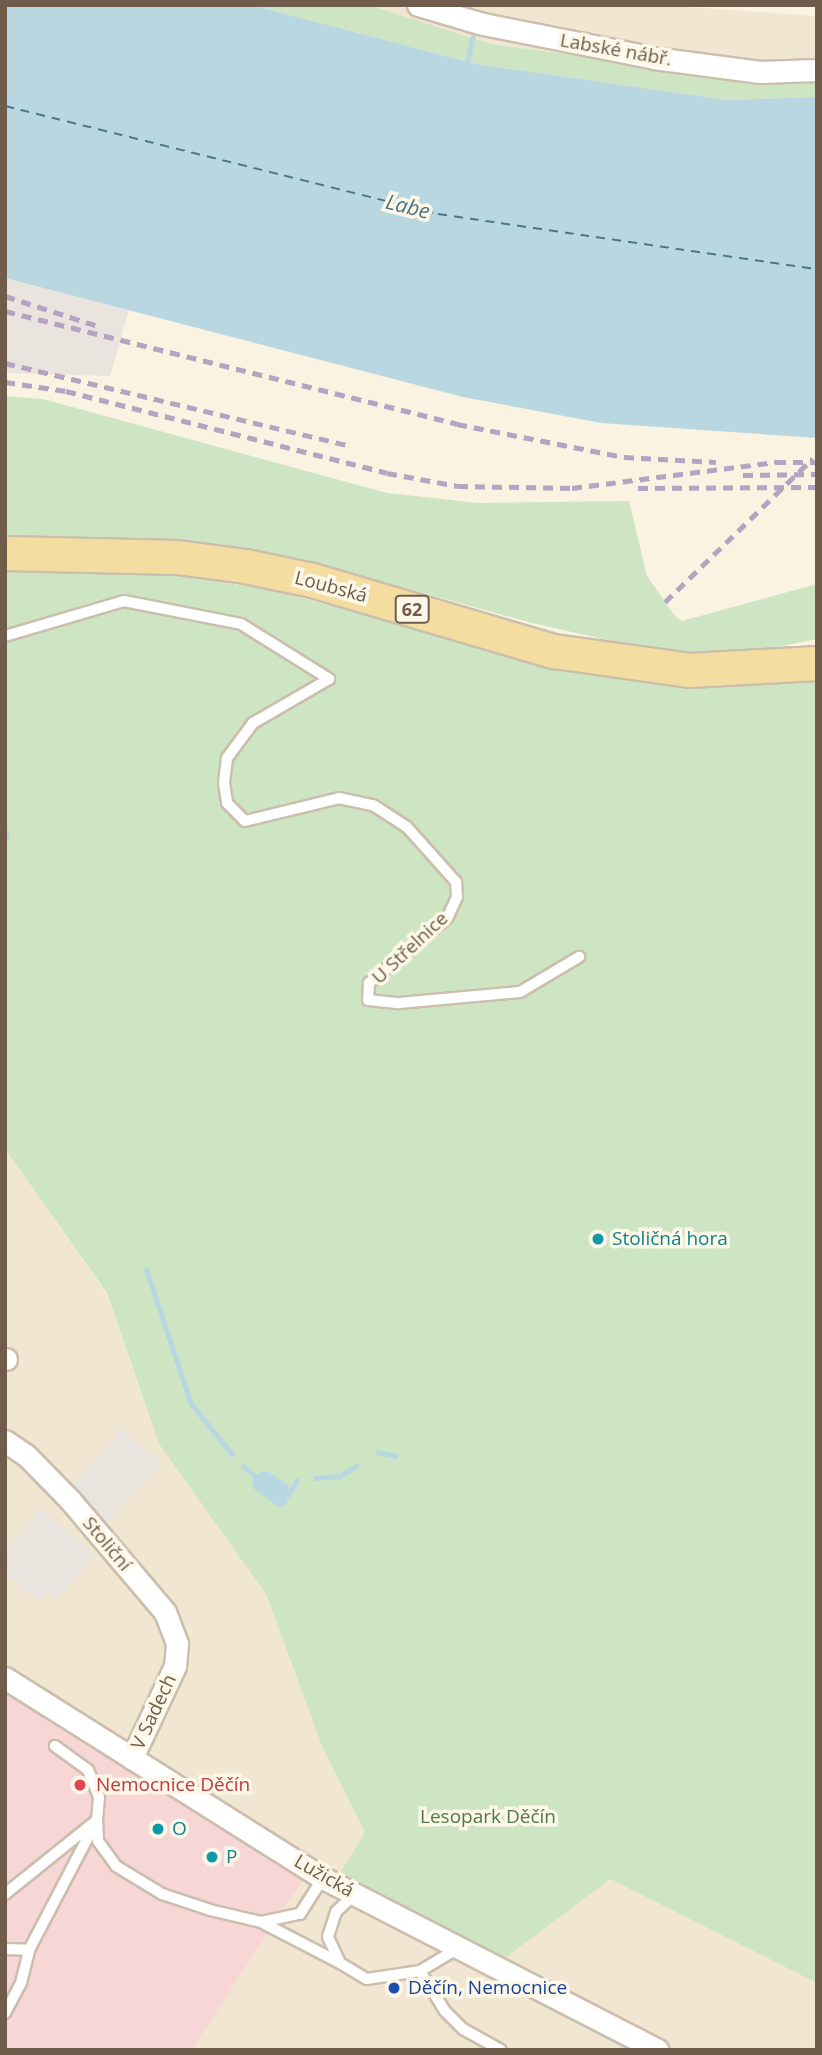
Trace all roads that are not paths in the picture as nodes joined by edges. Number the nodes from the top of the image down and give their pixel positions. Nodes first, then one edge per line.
1 (418, 5) edge
2 (484, 14) edge
3 (817, 70) edge
4 (5, 553) edge
5 (5, 636) edge
6 (817, 663) edge
7 (579, 957) dead end
8 (5, 1441) edge
9 (175, 1667) joint
10 (5, 1678) edge
11 (55, 1746) dead end
12 (132, 1758) junction
13 (97, 1820) junction
14 (323, 1878) junction
15 (5, 1894) edge
16 (355, 1894) junction
17 (261, 1922) junction
18 (5, 1949) edge
19 (29, 1950) junction
20 (457, 1950) junction
21 (340, 1963) junction
22 (420, 1971) junction
23 (5, 2013) edge
24 (501, 2050) edge
25 (657, 2050) edge

1 - 2 street, Labské nábř.
2 - 3 street, Labské nábř.
4 - 6 main road, Loubská / 62
5 - 7 lane, U Střelnice
8 - 9 street, Stoliční
9 - 12 street, V Sadech
10 - 12 street, Lužická
11 - 13 lane
12 - 14 street, Lužická
13 - 15 lane
13 - 17 lane
13 - 19 lane
14 - 16 street, Lužická
14 - 17 lane
16 - 20 street, Lužická
16 - 21 lane
17 - 21 lane
18 - 19 lane
19 - 23 lane
20 - 22 lane
20 - 25 street, Lužická
21 - 22 lane
22 - 24 lane

